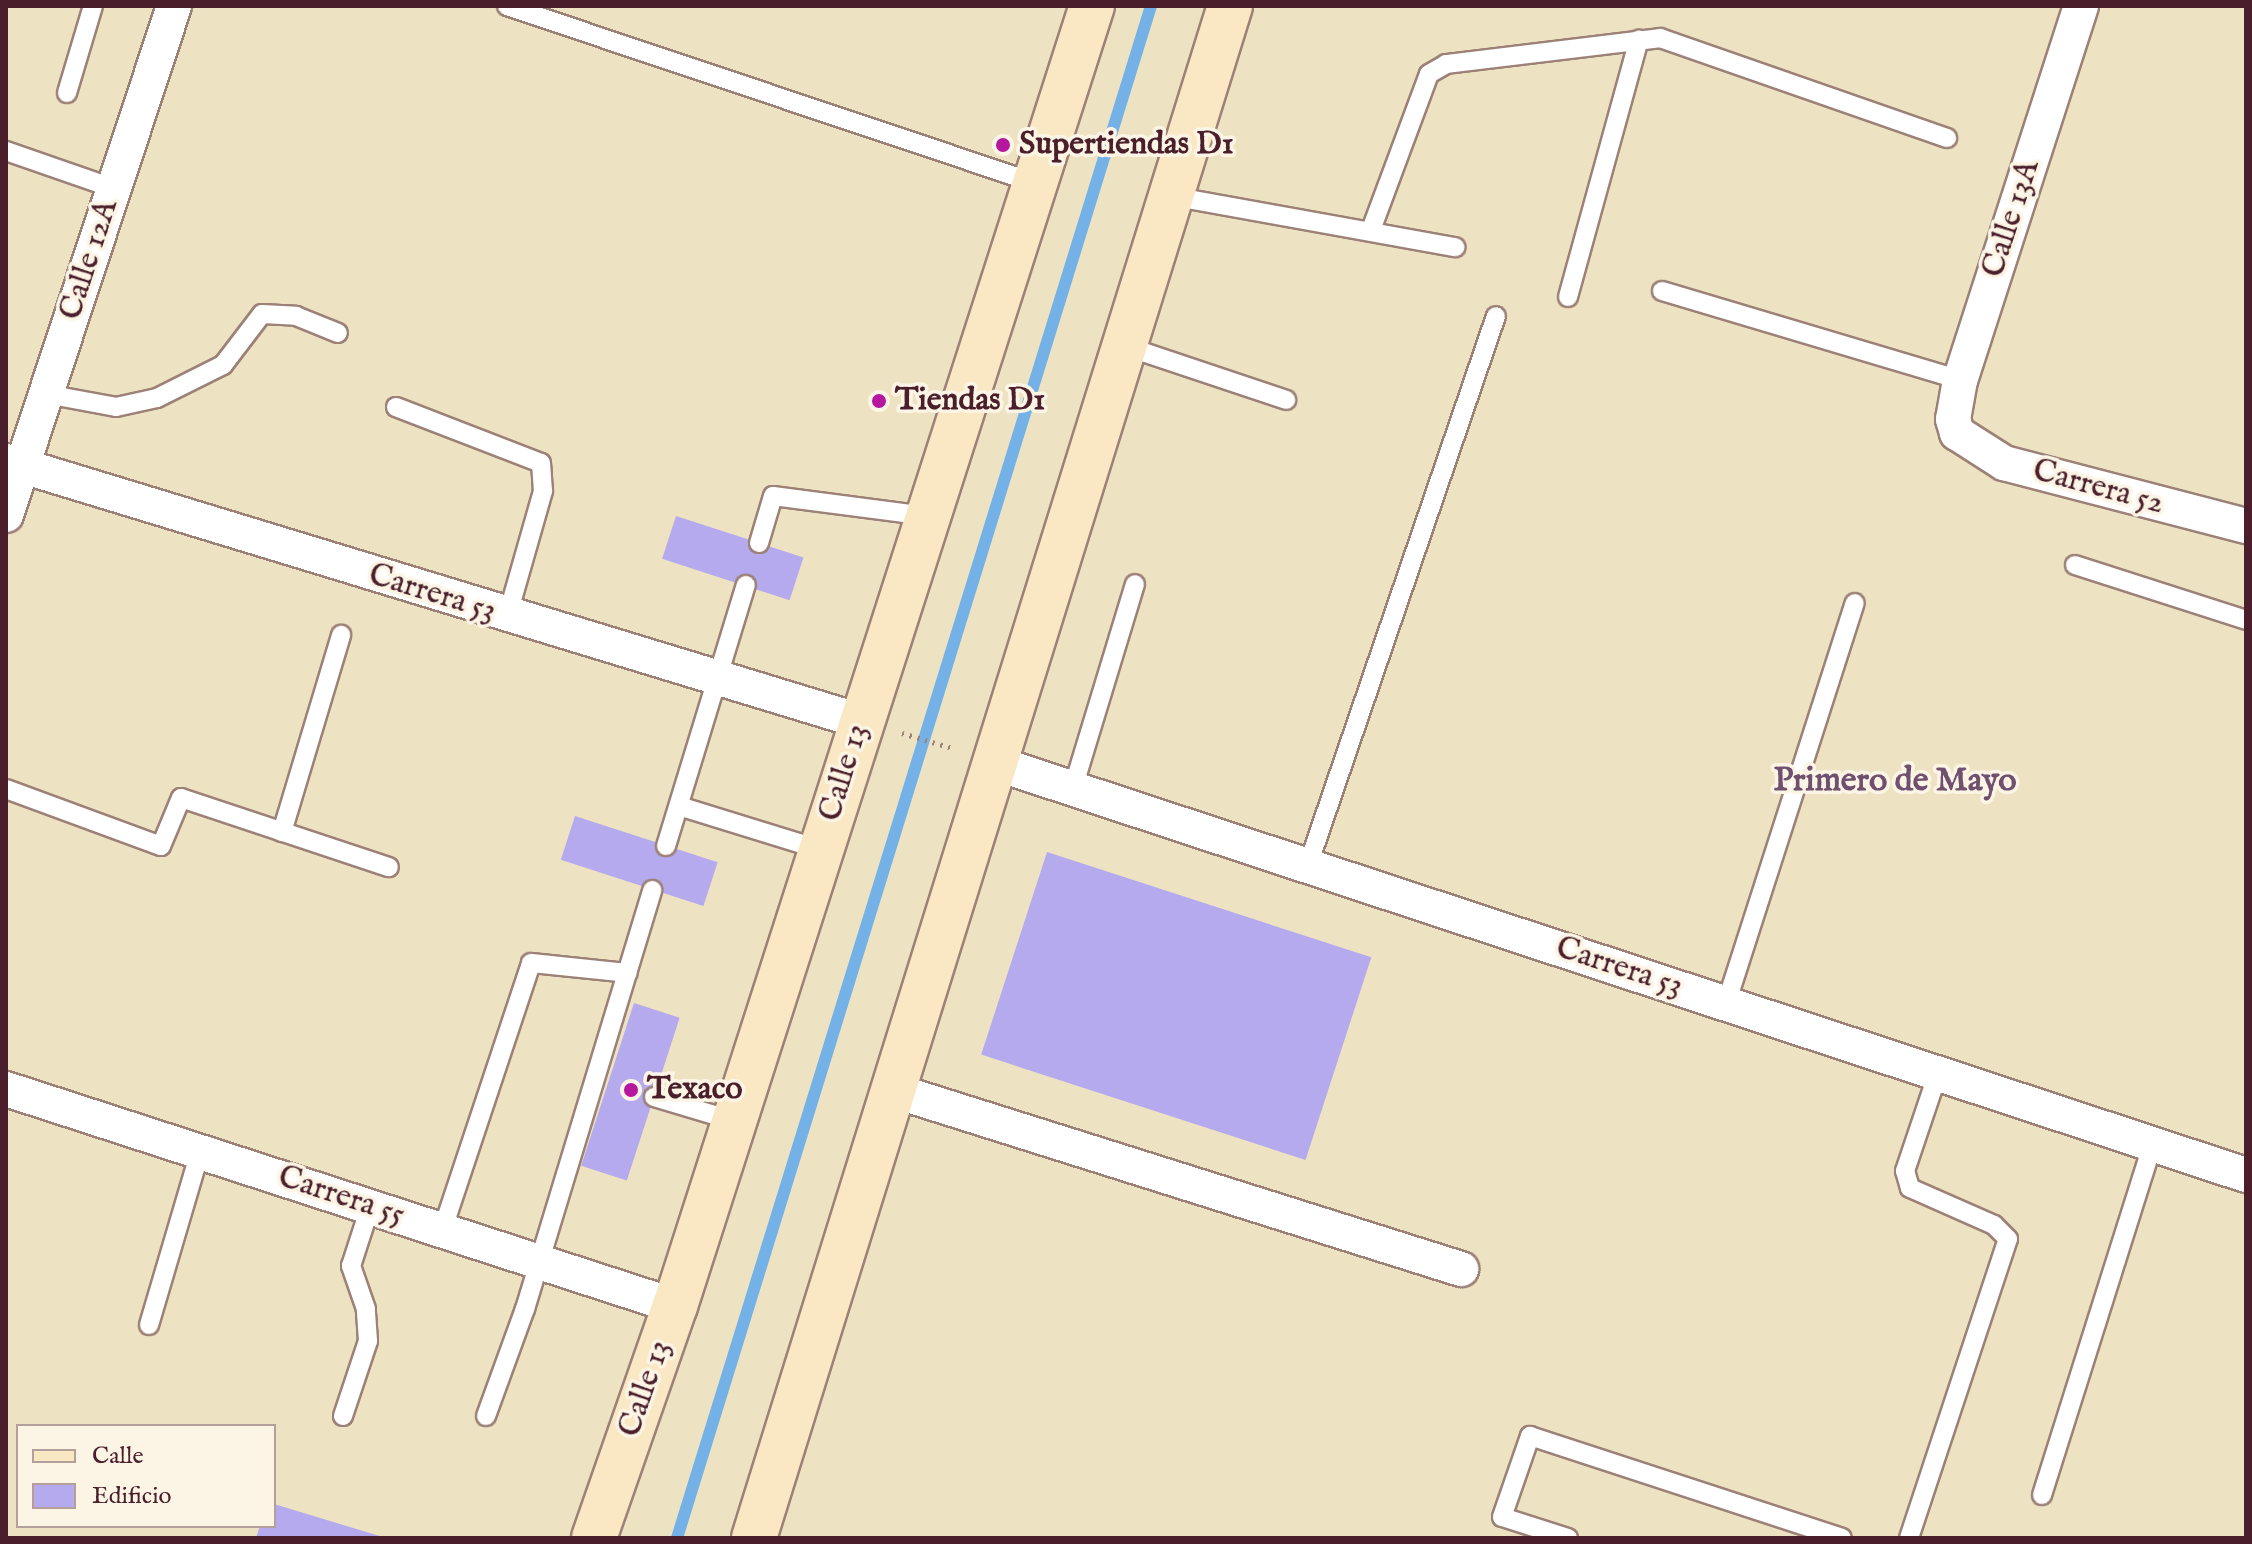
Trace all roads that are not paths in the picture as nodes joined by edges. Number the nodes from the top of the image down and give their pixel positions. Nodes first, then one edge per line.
1 (93, 6) edge
2 (174, 6) edge
3 (507, 6) edge
4 (1092, 6) edge
5 (1230, 6) edge
6 (2081, 6) edge
7 (1639, 40) junction
8 (67, 93) dead end
9 (1947, 138) dead end
10 (6, 151) edge
11 (1038, 184) junction
12 (113, 188) junction
13 (1169, 196) junction
14 (1371, 230) junction
15 (1455, 247) dead end
16 (1662, 291) dead end
17 (1568, 297) dead end
18 (1496, 316) dead end
19 (338, 333) dead end
20 (1122, 346) junction
21 (1960, 380) junction
22 (46, 394) junction
23 (1286, 400) dead end
24 (396, 407) dead end
25 (1957, 433) joint
26 (14, 464) edge
27 (6, 515) edge
28 (928, 516) junction
29 (2246, 526) edge
30 (759, 543) dead end
31 (2075, 565) dead end
32 (1135, 584) dead end
33 (746, 585) dead end
34 (1855, 603) dead end
35 (507, 617) junction
36 (2246, 620) edge
37 (341, 635) dead end
38 (717, 679) junction
39 (873, 725) junction
40 (972, 755) junction
41 (1073, 788) junction
42 (6, 789) edge
43 (679, 806) junction
44 (282, 832) junction
45 (666, 846) dead end
46 (821, 850) junction
47 (1308, 865) junction
48 (389, 867) dead end
49 (652, 890) dead end
50 (627, 973) junction
51 (1726, 1004) junction
52 (1938, 1073) junction
53 (6, 1089) edge
54 (889, 1089) junction
55 (654, 1097) dead end
56 (734, 1121) junction
57 (2153, 1144) junction
58 (200, 1152) junction
59 (2246, 1175) edge
60 (370, 1207) junction
61 (442, 1231) junction
62 (539, 1262) junction
63 (1461, 1269) dead end
64 (675, 1306) junction
65 (149, 1325) dead end
66 (343, 1416) dead end
67 (486, 1416) dead end
68 (2042, 1495) dead end
69 (594, 1538) edge
70 (754, 1538) edge
71 (1568, 1538) edge
72 (1842, 1538) edge
73 (1909, 1538) edge

1 - 8 lane
2 - 12 street, Calle 12A
3 - 11 lane
4 - 11 main road, Calle 13
5 - 13 main road
6 - 21 street, Calle 13A
7 - 9 lane
7 - 14 lane
7 - 17 lane
10 - 12 lane
11 - 28 main road, Calle 13
12 - 22 street, Calle 12A
13 - 14 lane
13 - 20 main road
14 - 15 lane
16 - 21 lane
18 - 47 lane
19 - 22 lane
20 - 23 lane
20 - 40 main road
21 - 25 street, Calle 13A
22 - 26 street, Calle 12A
24 - 35 lane
25 - 29 street, Carrera 52
26 - 27 street, Calle 12A
26 - 35 street, Carrera 53
28 - 30 lane
28 - 39 main road, Calle 13
31 - 36 lane
32 - 41 lane
33 - 38 lane
34 - 51 lane
35 - 38 street, Carrera 53
37 - 44 lane
38 - 39 street, Carrera 53
38 - 43 lane
39 - 46 main road, Calle 13
40 - 41 street, Carrera 53
40 - 54 main road
41 - 47 street, Carrera 53
42 - 44 lane
43 - 45 lane
43 - 46 lane
44 - 48 lane
46 - 56 main road, Calle 13
47 - 51 street, Carrera 53
49 - 50 lane
50 - 61 lane
50 - 62 lane
51 - 52 street, Carrera 53
52 - 57 street, Carrera 53
52 - 73 lane
53 - 58 street, Carrera 55
54 - 63 street
54 - 70 main road
55 - 56 lane
56 - 64 main road, Calle 13
57 - 59 street, Carrera 53
57 - 68 lane
58 - 60 street, Carrera 55
58 - 65 lane
60 - 61 street, Carrera 55
60 - 66 lane
61 - 62 street, Carrera 55
62 - 64 street, Carrera 55
62 - 67 lane
64 - 69 main road, Calle 13
71 - 72 lane

